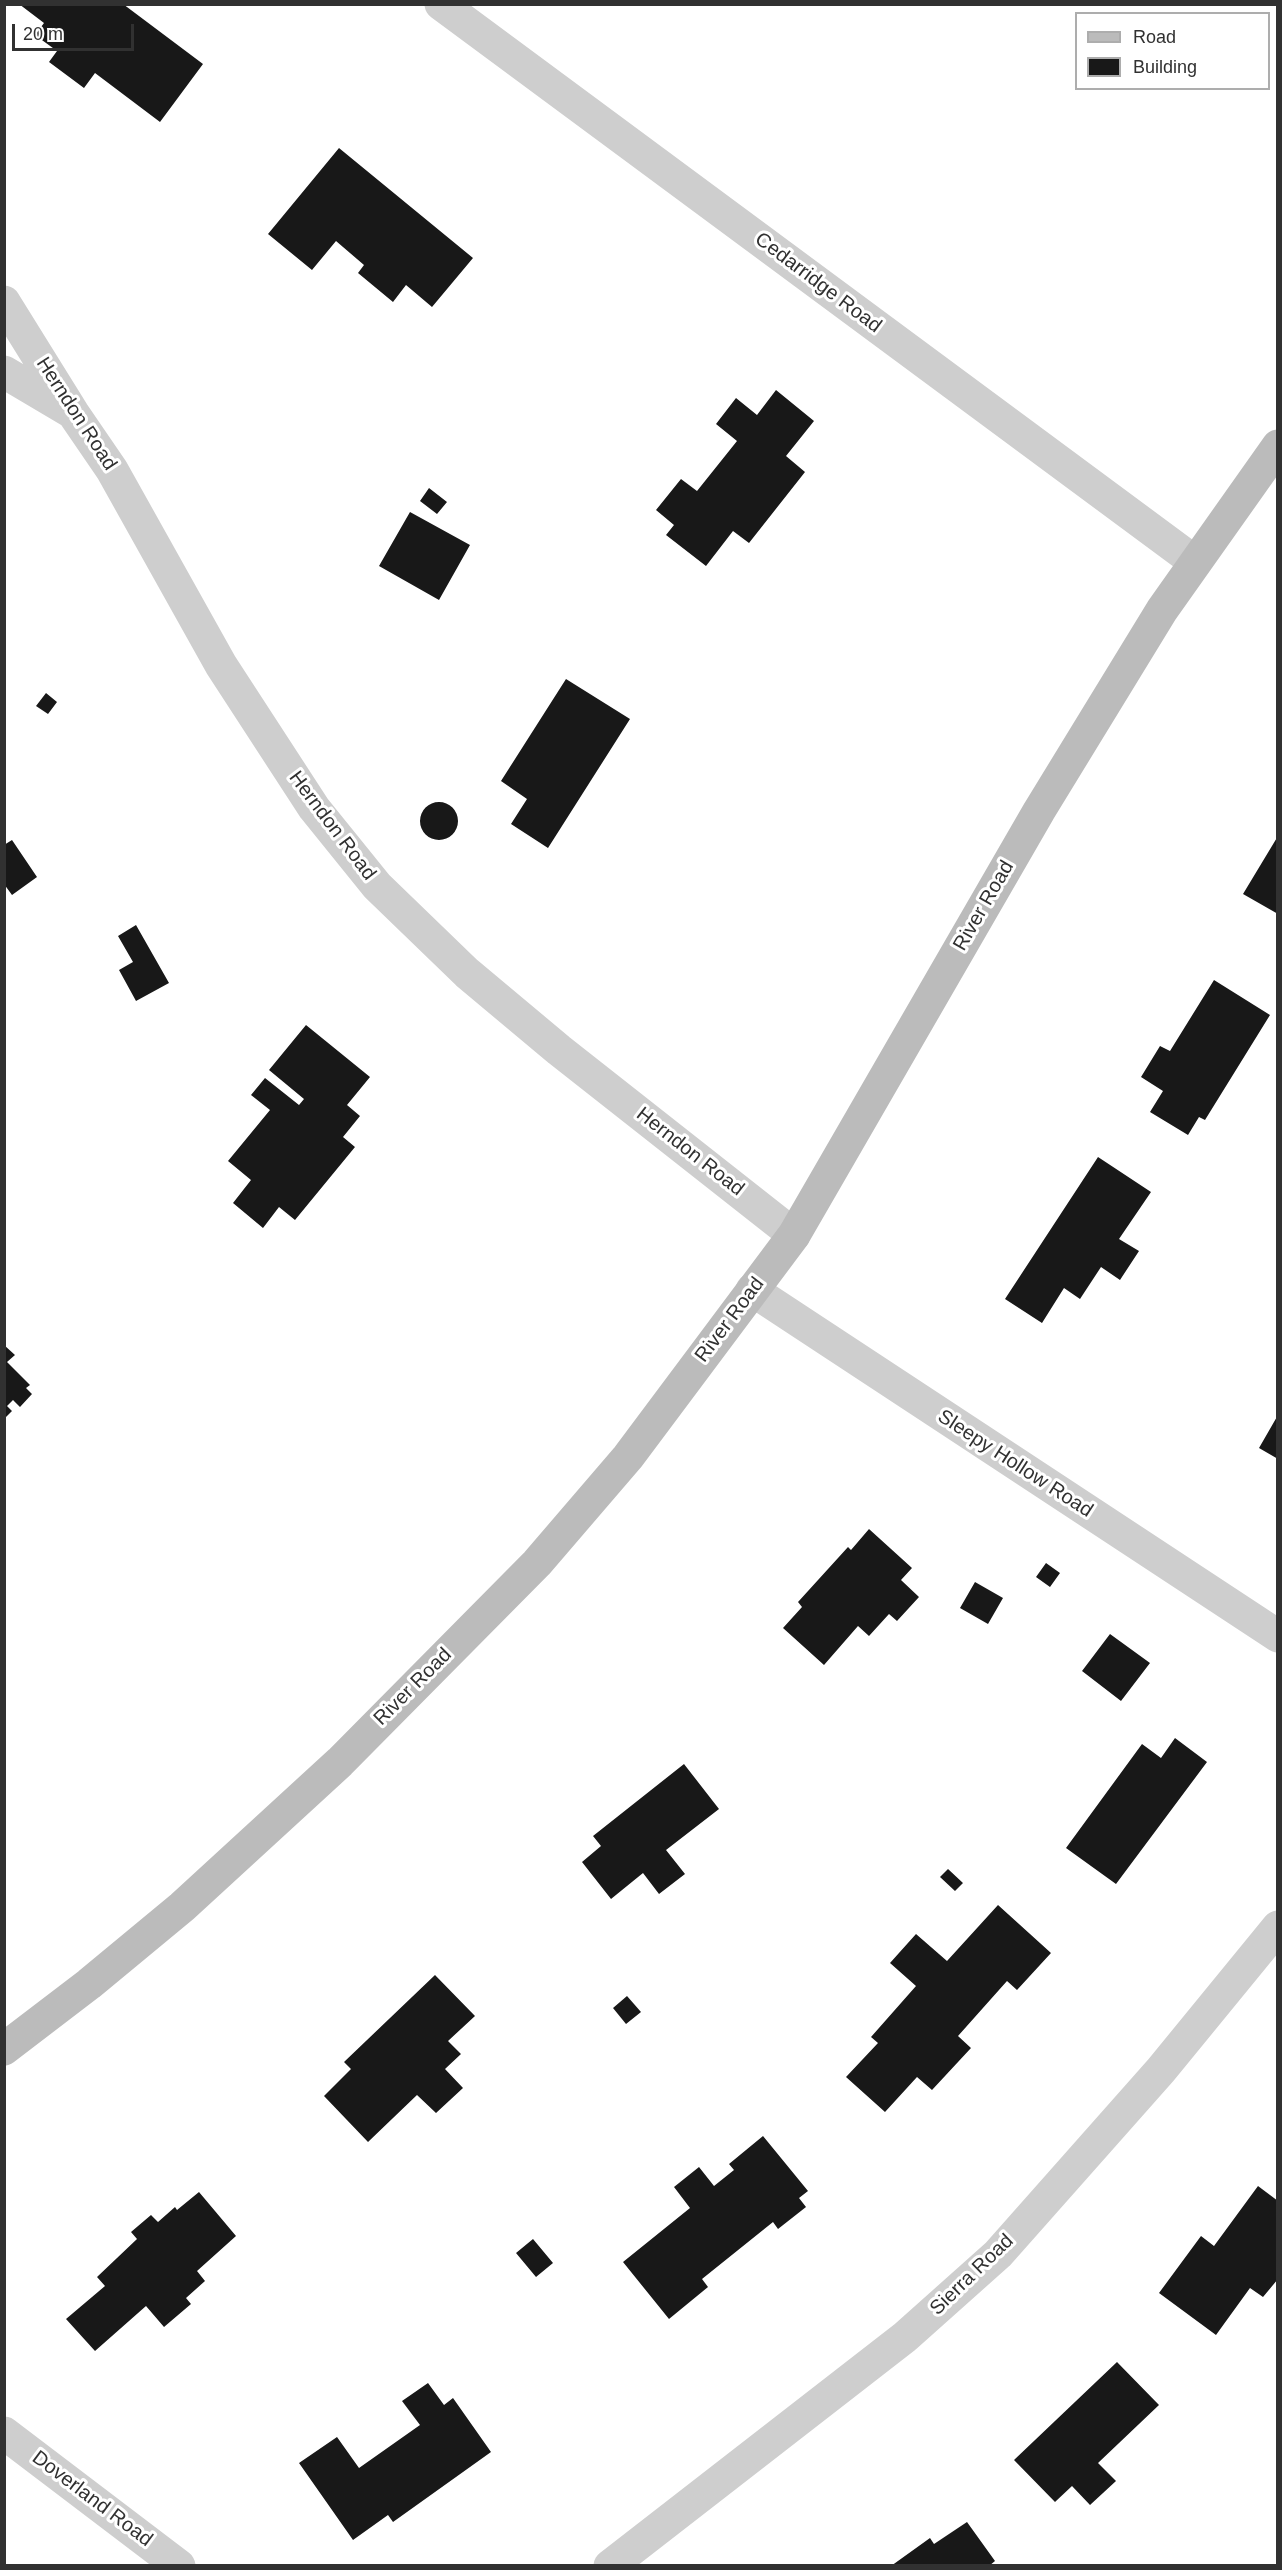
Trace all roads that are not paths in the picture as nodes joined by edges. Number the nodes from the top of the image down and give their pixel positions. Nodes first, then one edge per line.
1 (441, 4) edge
2 (4, 302) edge
3 (4, 372) edge
4 (73, 413) junction
5 (1278, 446) edge
6 (1195, 562) junction
7 (794, 1235) junction
8 (752, 1290) junction
9 (1278, 1636) edge
10 (1278, 1927) edge
11 (4, 2049) edge
12 (4, 2433) edge
13 (179, 2565) edge
14 (610, 2565) edge

1 - 6 street, Cedarridge Road
2 - 4 street, Herndon Road
3 - 4 street
4 - 7 street, Herndon Road
5 - 6 main road, River Road
6 - 7 main road, River Road
7 - 8 main road, River Road
8 - 9 street, Sleepy Hollow Road
8 - 11 main road, River Road
10 - 14 street, Sierra Road
12 - 13 street, Doverland Road

